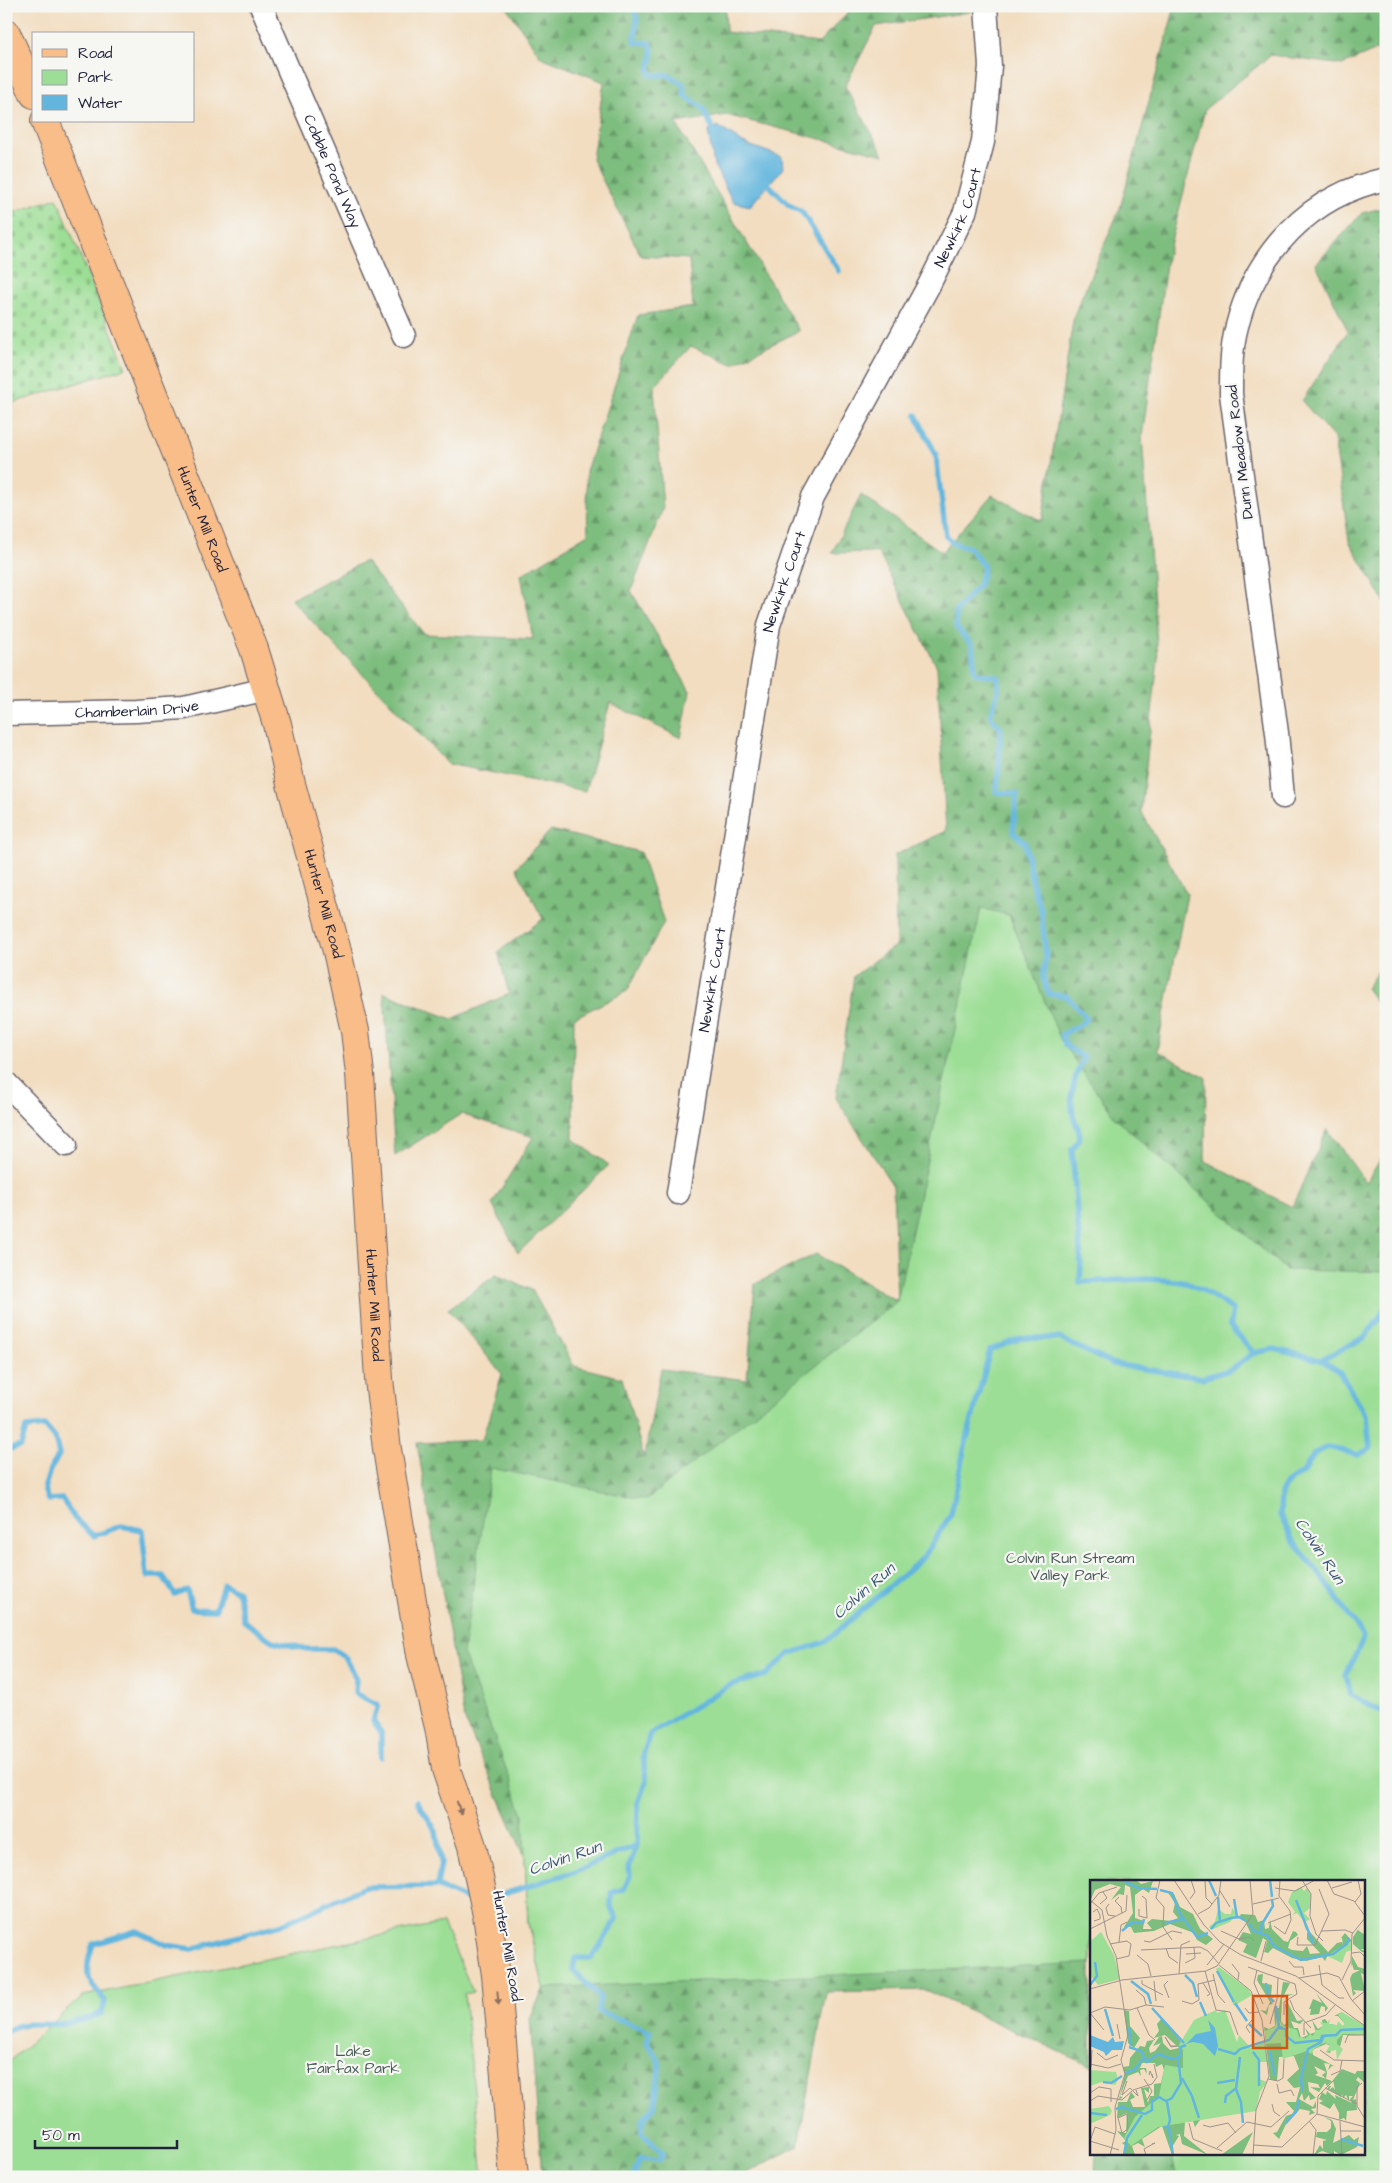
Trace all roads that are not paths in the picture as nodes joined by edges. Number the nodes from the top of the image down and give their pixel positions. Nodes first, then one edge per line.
1 (261, 6) edge
2 (986, 6) edge
3 (6, 33) edge
4 (32, 90) edge
5 (45, 122) edge
6 (1386, 179) edge
7 (404, 336) dead end
8 (267, 689) junction
9 (6, 714) edge
10 (1283, 797) dead end
11 (6, 1083) edge
12 (66, 1145) dead end
13 (678, 1193) dead end
14 (495, 1914) junction
15 (514, 2177) edge
16 (523, 2177) edge

1 - 7 street, Cobble Pond Way
2 - 13 street, Newkirk Court
3 - 4 main road
5 - 8 main road, Hunter Mill Road
6 - 10 street, Dunn Meadow Road
8 - 9 street, Chamberlain Drive
8 - 14 main road, Hunter Mill Road
11 - 12 street
14 -> 15 main road, Hunter Mill Road
14 - 16 main road, Hunter Mill Road

